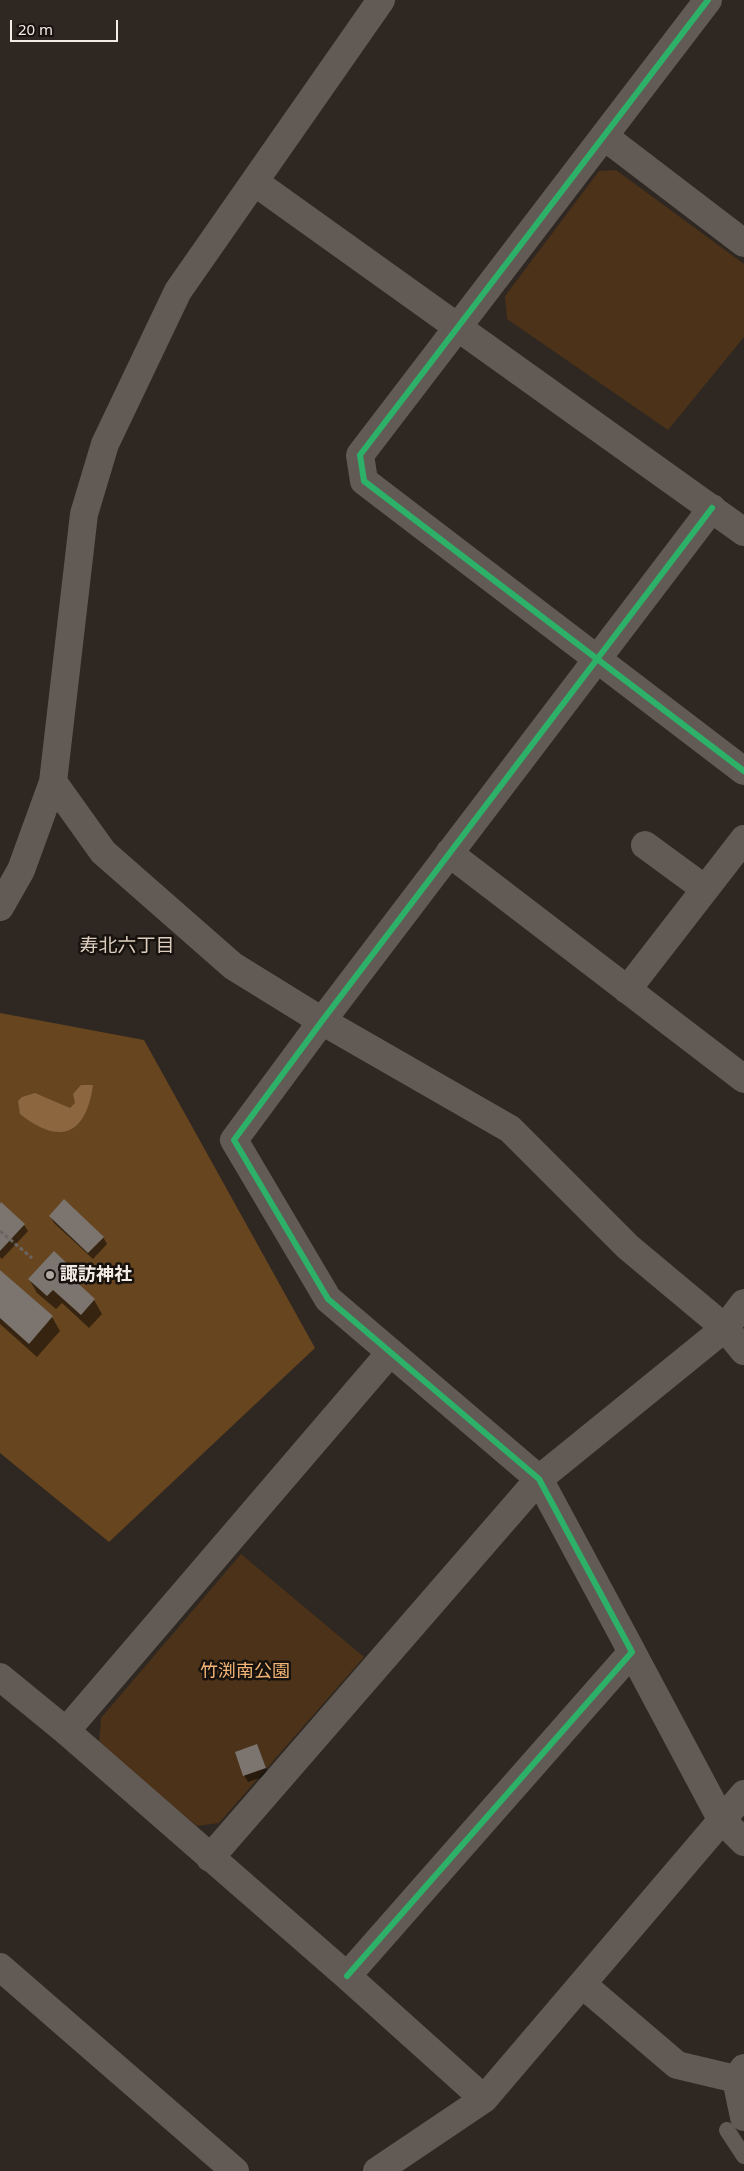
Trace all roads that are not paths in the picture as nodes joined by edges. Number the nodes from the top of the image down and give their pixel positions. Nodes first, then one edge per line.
1 (381, 0) edge
2 (708, 0) edge
3 (605, 137) junction
4 (256, 182) junction
5 (744, 243) edge
6 (459, 328) junction
7 (712, 508) junction
8 (744, 532) edge
9 (596, 660) junction
10 (744, 771) edge
11 (53, 782) junction
12 (744, 839) edge
13 (645, 845) dead end
14 (449, 853) junction
15 (705, 889) junction
16 (0, 907) edge
17 (627, 990) junction
18 (322, 1021) junction
19 (744, 1079) edge
20 (744, 1303) edge
21 (725, 1328) junction
22 (744, 1351) edge
23 (389, 1354) junction
24 (539, 1479) junction
25 (632, 1652) junction
26 (0, 1676) edge
27 (66, 1731) junction
28 (744, 1794) edge
29 (722, 1819) junction
30 (744, 1842) edge
31 (210, 1858) junction
32 (0, 1967) edge
33 (347, 1976) junction
34 (582, 1984) junction
35 (740, 2074) edge
36 (484, 2099) junction
37 (735, 2123) edge
38 (744, 2156) edge
39 (235, 2171) edge
40 (377, 2171) edge

1 - 4 street
2 - 3 street
3 - 5 street
3 - 6 street
4 - 6 street
4 - 11 street
6 - 7 street
6 - 9 street
7 - 8 street
7 - 9 street
9 - 10 street
9 - 14 street
11 - 16 street
11 - 18 street
12 - 15 street
13 - 15 street
14 - 17 street
14 - 18 street
15 - 17 street
17 - 19 street
18 - 21 street
18 - 23 street
20 - 21 street
21 - 22 street
21 - 24 street
23 - 24 street
23 - 27 street
24 - 25 street
24 - 31 street
25 - 29 street
25 - 33 street
26 - 27 street
27 - 31 street
28 - 29 street
29 - 30 street
29 - 34 street
31 - 33 street
32 - 39 street
33 - 36 street
34 - 35 street
34 - 36 street
35 - 37 street
36 - 40 street
37 - 38 lane

